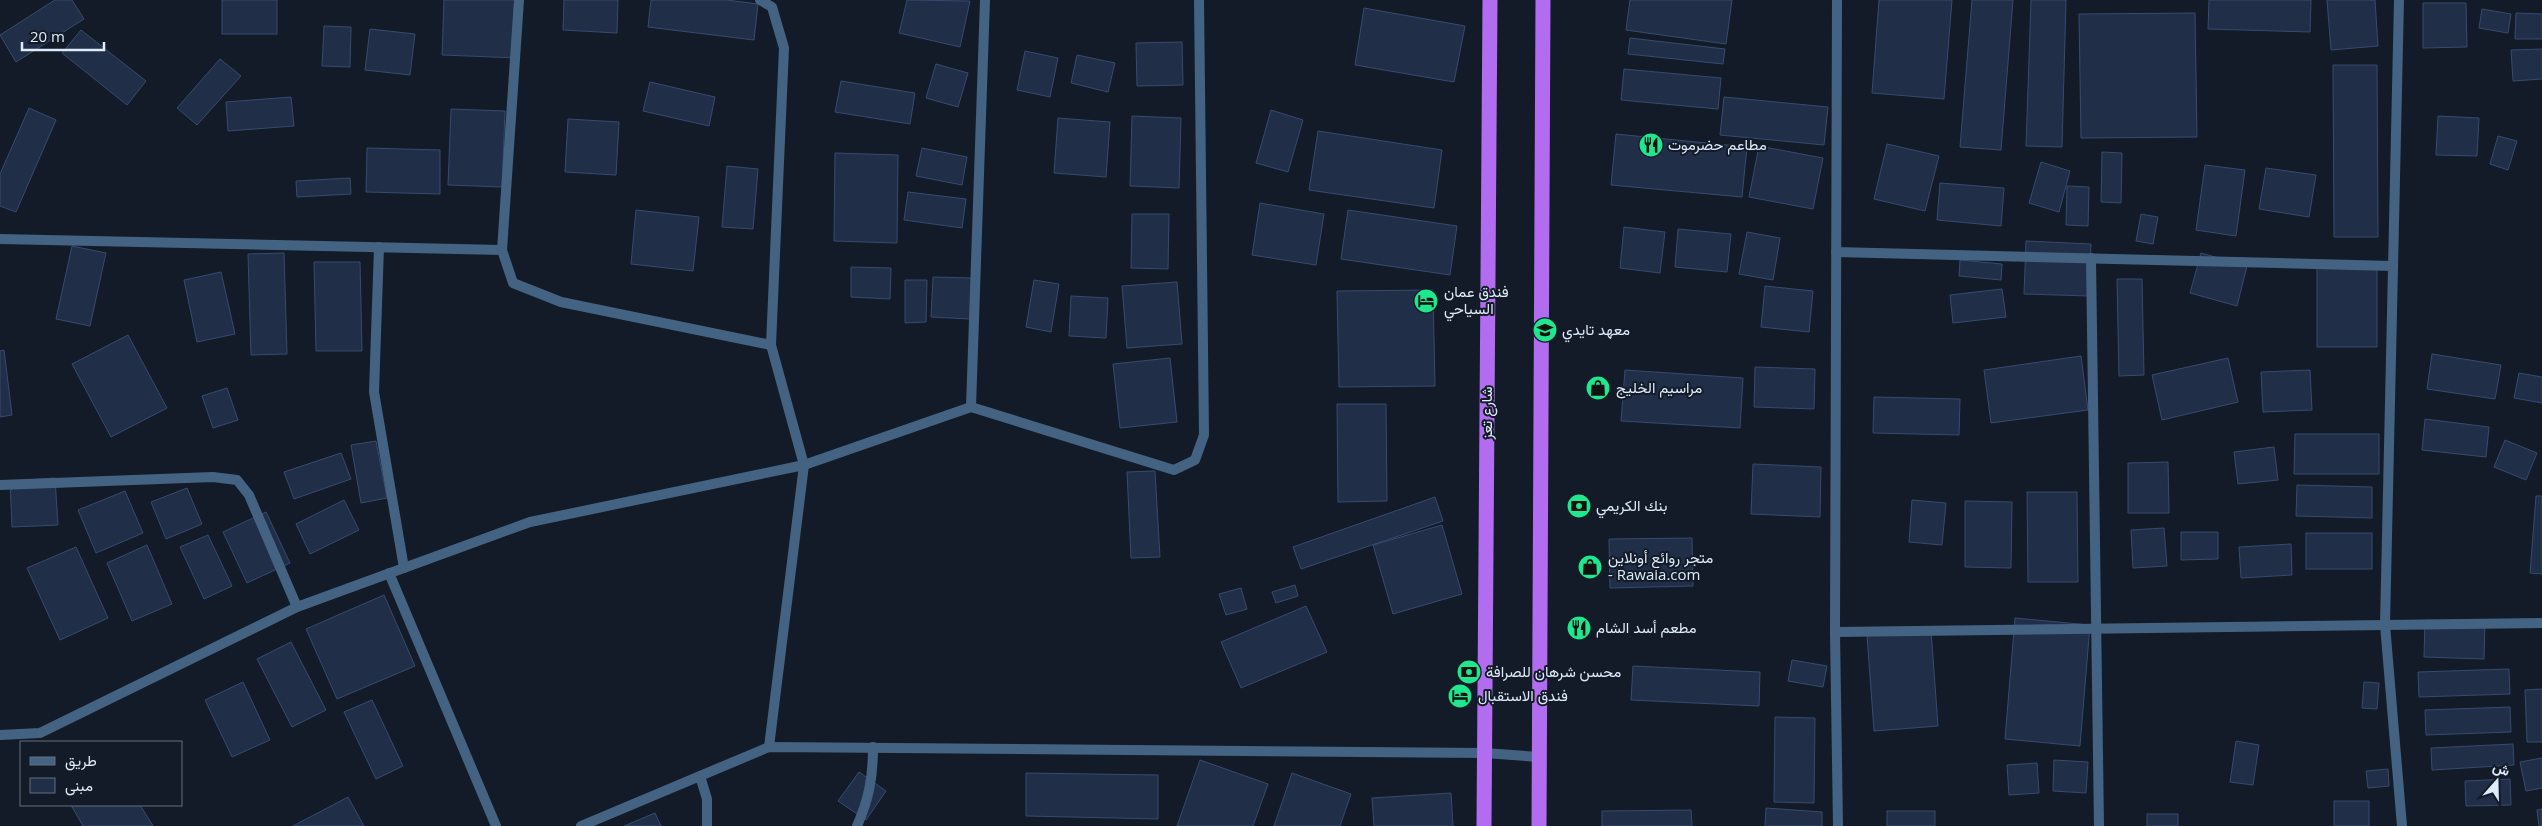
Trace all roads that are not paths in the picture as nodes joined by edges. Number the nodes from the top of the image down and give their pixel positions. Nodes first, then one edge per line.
1 (519, 0) edge
2 (760, 0) edge
3 (984, 0) edge
4 (1199, 0) edge
5 (1490, 0) edge
6 (1543, 0) edge
7 (1837, 0) edge
8 (2399, 0) edge
9 (0, 239) edge
10 (379, 248) junction
11 (502, 250) junction
12 (1836, 252) junction
13 (2091, 258) junction
14 (2393, 266) junction
15 (772, 345) junction
16 (971, 407) junction
17 (804, 465) junction
18 (0, 485) edge
19 (404, 568) junction
20 (389, 574) junction
21 (297, 607) junction
22 (2542, 623) edge
23 (2385, 625) junction
24 (2096, 629) junction
25 (1835, 632) junction
26 (0, 735) edge
27 (769, 747) junction
28 (873, 747) junction
29 (1485, 753) junction
30 (1539, 757) junction
31 (700, 776) junction
32 (496, 826) edge
33 (581, 826) edge
34 (707, 826) edge
35 (858, 826) edge
36 (1484, 826) edge
37 (1539, 826) edge
38 (1838, 826) edge
39 (2099, 826) edge
40 (2402, 826) edge

1 - 11 street
2 - 15 street
3 - 16 street
4 - 16 street
5 - 29 highway, شارع تعز
6 - 30 highway
7 - 12 street
8 - 14 street
9 - 10 street
10 - 11 street
10 - 19 street
11 - 15 street
12 - 13 street
12 - 25 street
13 - 14 street
13 - 24 street
14 - 23 street
15 - 17 street
16 - 17 street
17 - 19 street
17 - 27 street
18 - 21 street
19 - 20 street
20 - 21 street
20 - 32 street
21 - 26 street
22 - 23 street
23 - 24 street
23 - 40 street
24 - 25 street
24 - 39 street
25 - 38 street
27 - 28 street
27 - 31 street
28 - 29 street
28 - 35 street
29 - 30 street
29 - 36 highway, شارع تعز
30 - 37 highway
31 - 33 street
31 - 34 street

